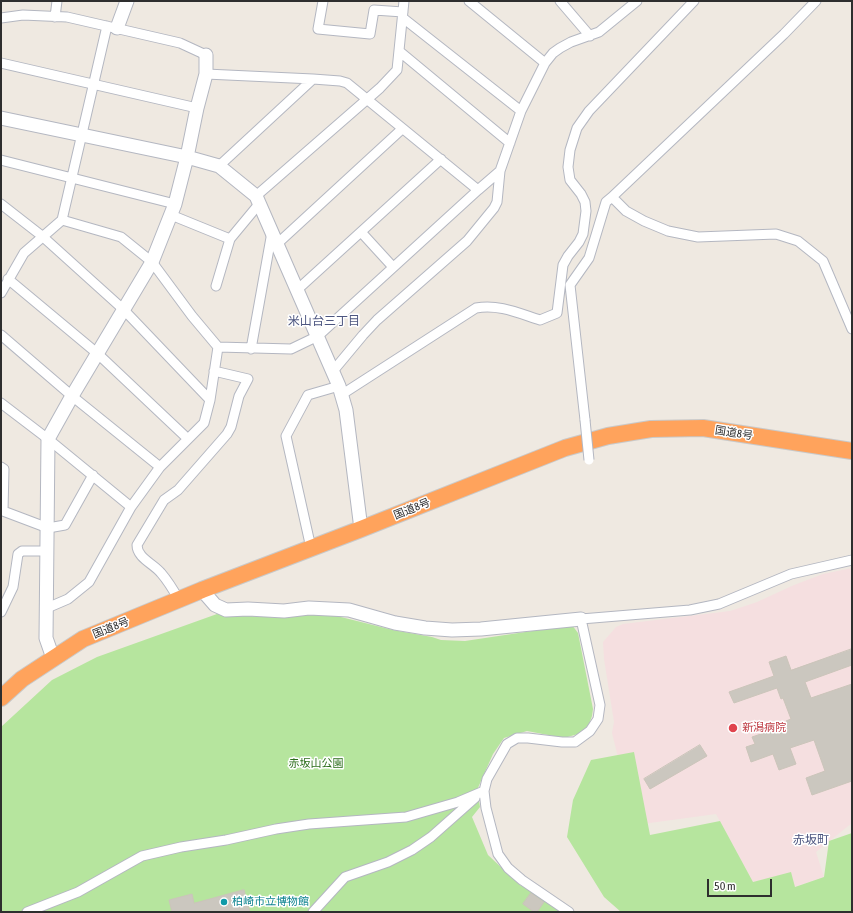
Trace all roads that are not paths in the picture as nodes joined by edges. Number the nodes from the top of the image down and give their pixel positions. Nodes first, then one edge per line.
1 (57, 1) edge
2 (127, 1) edge
3 (323, 1) edge
4 (404, 1) edge
5 (469, 1) edge
6 (562, 1) edge
7 (638, 1) edge
8 (694, 1) edge
9 (816, 1) edge
10 (403, 15) junction
11 (55, 17) junction
12 (1, 18) edge
13 (112, 27) junction
14 (590, 36) junction
15 (399, 51) junction
16 (206, 55) joint
17 (1, 63) edge
18 (545, 63) junction
19 (206, 74) junction
20 (313, 79) junction
21 (94, 85) junction
22 (366, 99) junction
23 (197, 108) junction
24 (521, 111) junction
25 (1, 118) edge
26 (402, 129) junction
27 (83, 134) junction
28 (510, 143) junction
29 (188, 157) junction
30 (441, 159) junction
31 (1, 160) edge
32 (219, 166) junction
33 (500, 171) junction
34 (72, 178) junction
35 (478, 190) junction
36 (612, 197) junction
37 (257, 200) junction
38 (1, 204) edge
39 (173, 210) junction
40 (62, 220) junction
41 (361, 232) junction
42 (42, 236) junction
43 (274, 238) junction
44 (230, 239) junction
45 (152, 262) junction
46 (393, 267) junction
47 (8, 279) junction
48 (216, 286) dead end
49 (297, 290) junction
50 (1, 293) edge
51 (124, 310) junction
52 (852, 329) edge
53 (1, 335) edge
54 (318, 336) junction
55 (218, 348) junction
56 (250, 349) junction
57 (98, 354) junction
58 (214, 371) junction
59 (333, 371) junction
60 (340, 391) junction
61 (72, 396) junction
62 (210, 400) junction
63 (1, 403) edge
64 (48, 438) junction
65 (188, 439) junction
66 (852, 451) edge
67 (589, 460) dead end
68 (1, 467) edge
69 (160, 467) junction
70 (93, 475) junction
71 (131, 507) junction
72 (48, 528) junction
73 (361, 529) junction
74 (311, 548) junction
75 (47, 550) junction
76 (852, 560) edge
77 (202, 590) junction
78 (180, 600) junction
79 (47, 608) junction
80 (1, 612) edge
81 (581, 619) junction
82 (53, 658) junction
83 (1, 698) edge
84 (484, 791) junction
85 (27, 912) edge
86 (313, 912) edge
87 (570, 912) edge

1 - 11 street
2 - 13 street
3 - 10 street
4 - 10 street
5 - 18 street
6 - 14 street
7 - 14 street
8 - 60 street
9 - 36 street
10 - 15 street
10 - 24 street
11 - 12 street
11 - 13 street
13 - 16 street
13 - 21 street
14 - 18 street
15 - 22 street
15 - 28 street
16 - 19 street
17 - 21 street
18 - 24 street
19 - 20 street
19 - 23 street
20 - 22 street
20 - 32 street
21 - 23 street
21 - 27 street
22 - 26 street
22 - 37 street
23 - 29 street
24 - 28 street
25 - 27 street
26 - 30 street
26 - 43 street
27 - 29 street
27 - 34 street
28 - 33 street
29 - 32 street
29 - 39 street
30 - 35 street
30 - 41 street
31 - 34 street
32 - 37 street
33 - 35 street
33 - 59 street
34 - 39 street
34 - 40 street
35 - 46 street
36 - 52 street
36 - 67 street, bridge
37 - 43 street
37 - 44 street
38 - 42 street
39 - 44 street
39 - 45 street
40 - 42 street
40 - 45 street
41 - 46 street
41 - 49 street
42 - 47 street
42 - 51 street
43 - 49 street
43 - 56 street
44 - 48 street
45 - 51 street
45 - 55 street
46 - 54 street
47 - 50 street
47 - 57 street
49 - 54 street
51 - 57 street
51 - 62 street
53 - 61 street
54 - 56 street
54 - 59 street
55 - 56 street
55 - 58 street
57 - 61 street
57 - 65 street
58 - 62 street
58 - 78 street
59 - 60 street
60 - 73 street
60 - 74 street
61 - 64 street
61 - 69 street
62 - 65 street
63 - 64 street
64 - 70 street
64 - 72 street
65 - 69 street
66 - 73 highway, 国道8号
68 - 72 street
69 - 71 street
70 - 71 street
70 - 72 street
71 - 79 street
72 - 75 street
73 - 74 highway, 国道8号
74 - 77 highway, 国道8号
75 - 79 street
75 - 80 street
76 - 81 street
77 - 78 highway, 国道8号
77 - 81 street
78 - 82 highway, 国道8号
79 - 82 street
81 - 84 street
82 - 83 highway, 国道8号
84 - 85 street
84 - 86 street
84 - 87 street

